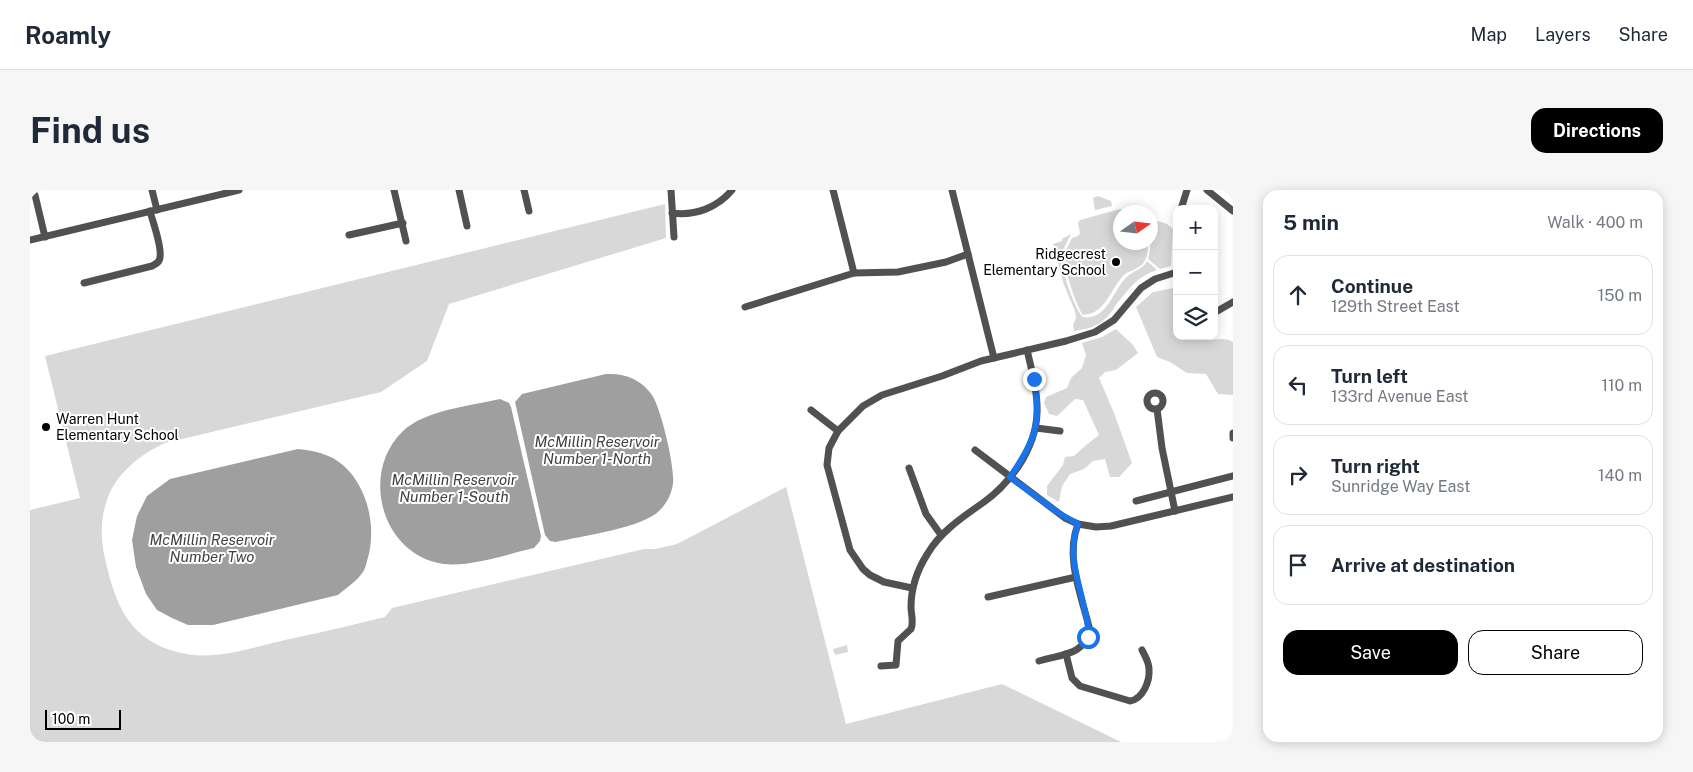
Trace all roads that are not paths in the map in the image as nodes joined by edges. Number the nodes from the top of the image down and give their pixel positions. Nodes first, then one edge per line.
1 (152, 190) edge
2 (239, 190) edge
3 (394, 190) edge
4 (458, 190) edge
5 (524, 190) edge
6 (671, 190) edge
7 (732, 190) edge
8 (834, 190) edge
9 (952, 190) edge
10 (1187, 190) edge
11 (1207, 190) edge
12 (35, 194) dead end
13 (1182, 205) edge
14 (153, 210) junction
15 (529, 211) dead end
16 (1233, 211) edge
17 (672, 213) junction
18 (403, 223) junction
19 (467, 226) dead end
20 (349, 235) dead end
21 (45, 237) junction
22 (674, 237) dead end
23 (30, 240) edge
24 (406, 241) dead end
25 (968, 254) junction
26 (854, 273) junction
27 (1173, 273) edge
28 (84, 283) dead end
29 (1233, 302) edge
30 (746, 307) dead end
31 (1218, 311) edge
32 (1027, 350) junction
33 (994, 358) junction
34 (1157, 409) dead end
35 (811, 410) dead end
36 (1036, 428) junction
37 (838, 431) junction
38 (1060, 432) dead end
39 (1233, 433) edge
40 (1233, 438) edge
41 (976, 450) dead end
42 (909, 468) dead end
43 (1233, 476) edge
44 (1010, 477) junction
45 (1170, 493) junction
46 (1233, 497) edge
47 (1136, 501) dead end
48 (1175, 511) junction
49 (1078, 524) junction
50 (941, 536) junction
51 (1076, 577) junction
52 (912, 588) junction
53 (988, 598) dead end
54 (1142, 650) dead end
55 (1066, 654) junction
56 (1039, 661) dead end
57 (880, 666) dead end

1 - 14 street
2 - 14 street
3 - 18 street
4 - 19 street
5 - 15 street
6 - 17 street
7 - 17 street
8 - 26 street
9 - 25 street
10 - 13 street
11 - 16 street
12 - 21 street
14 - 21 street
14 - 28 street
17 - 22 street
18 - 20 street
18 - 24 street
21 - 23 street
25 - 26 street
25 - 33 street
26 - 30 street
27 - 32 street
29 - 31 street
32 - 33 street
32 - 36 street
33 - 37 street
34 - 45 street
35 - 37 street
36 - 38 street
36 - 44 street
37 - 52 street
39 - 40 street
41 - 44 street
42 - 50 street
43 - 45 street
44 - 49 street
44 - 50 street
45 - 47 street
45 - 48 street
46 - 48 street
48 - 49 street
49 - 51 street
50 - 52 street
51 - 53 street
51 - 55 street
52 - 57 street
54 - 55 street
55 - 56 street

